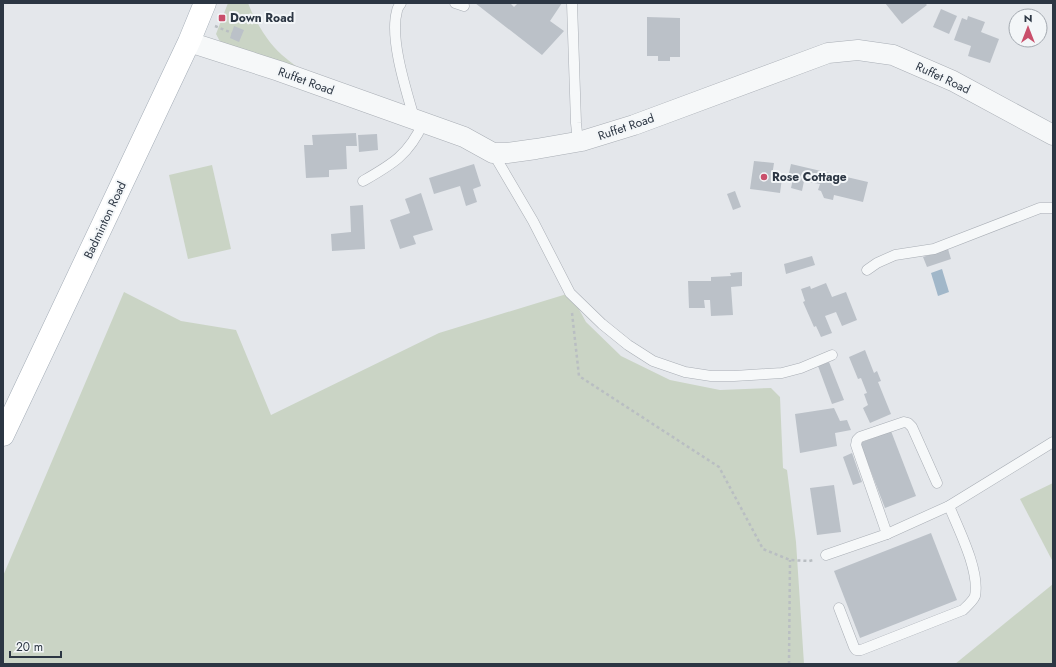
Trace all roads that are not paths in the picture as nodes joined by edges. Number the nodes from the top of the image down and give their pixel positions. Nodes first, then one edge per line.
1 (205, 3) edge
2 (401, 3) edge
3 (572, 3) edge
4 (189, 42) junction
5 (419, 122) junction
6 (1053, 135) edge
7 (578, 142) junction
8 (494, 153) junction
9 (362, 181) dead end
10 (1053, 208) edge
11 (867, 270) dead end
12 (832, 355) dead end
13 (3, 435) edge
14 (1053, 442) edge
15 (937, 483) dead end
16 (950, 506) junction
17 (887, 534) junction
18 (826, 555) road end
19 (839, 608) dead end

1 - 4 main road, Badminton Road
2 - 5 lane
3 - 7 lane
4 - 5 street, Ruffet Road
4 - 13 main road, Badminton Road
5 - 8 street, Ruffet Road
5 - 9 lane
6 - 7 street, Ruffet Road
7 - 8 street, Ruffet Road
8 - 12 lane
10 - 11 lane
14 - 16 lane
15 - 17 lane
16 - 17 lane
16 - 19 lane
17 - 18 lane

